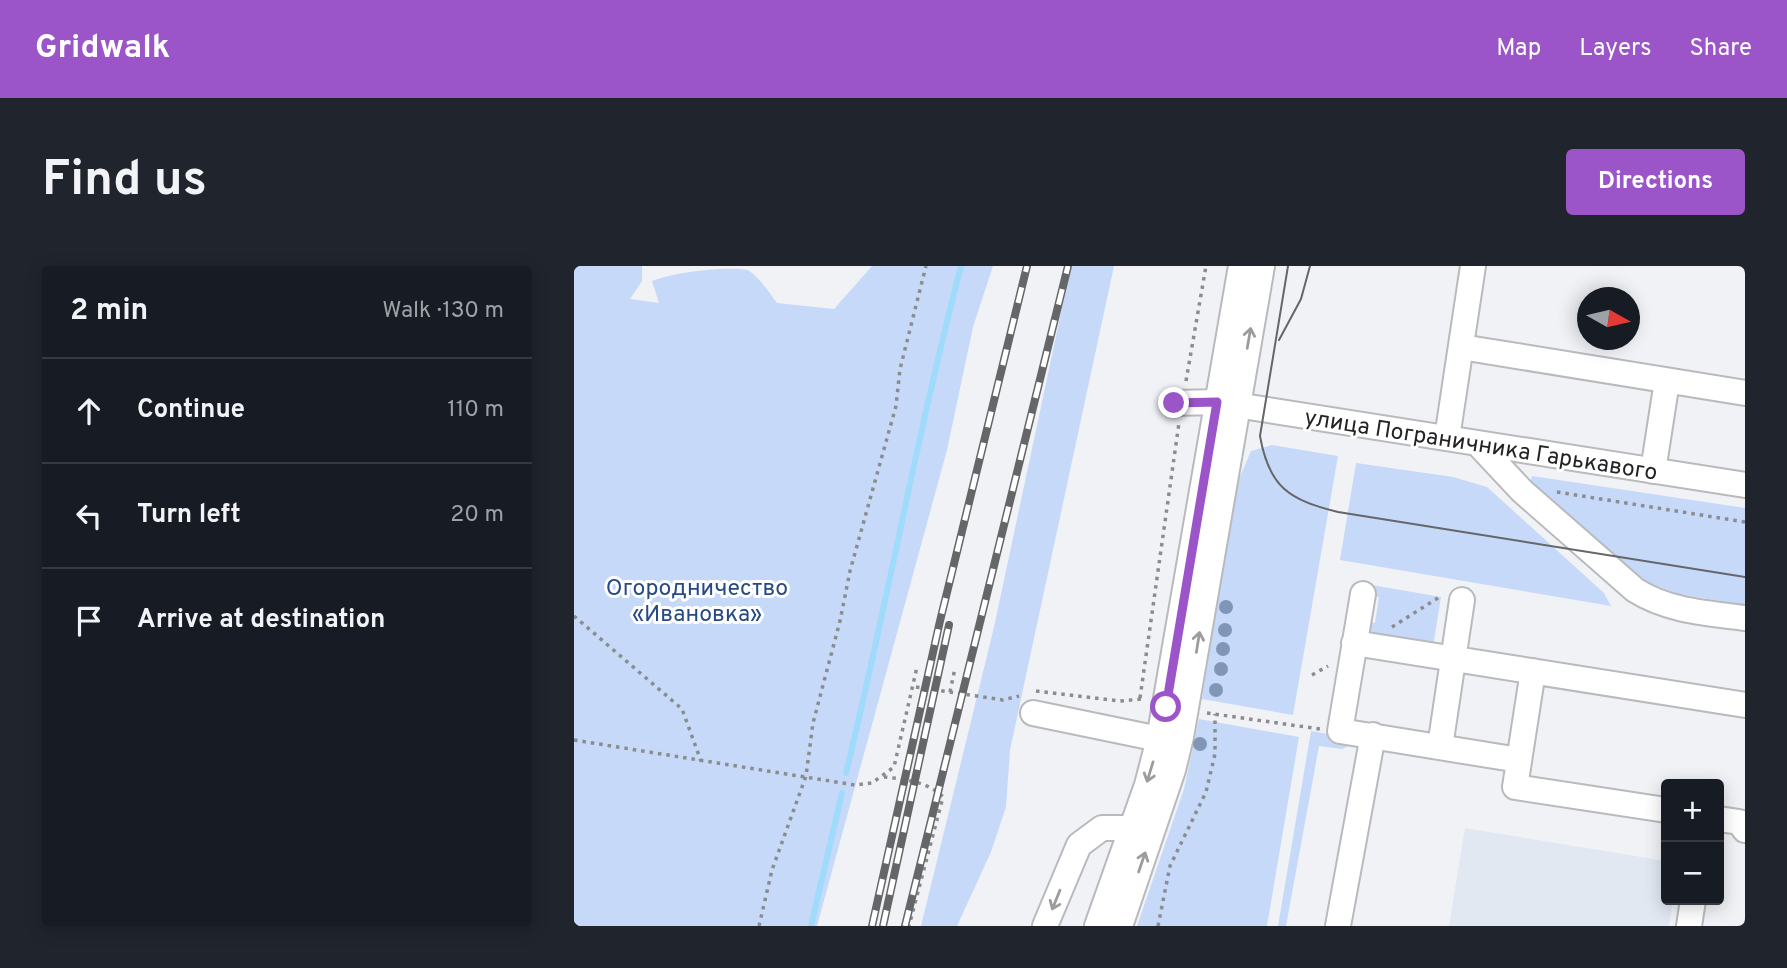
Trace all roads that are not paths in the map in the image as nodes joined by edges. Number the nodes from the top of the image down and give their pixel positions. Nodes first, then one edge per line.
1 (1241, 266) edge
2 (1262, 266) edge
3 (1473, 266) edge
4 (1461, 347) junction
5 (1667, 381) junction
6 (1745, 393) edge
7 (1178, 403) road end
8 (1227, 404) junction
9 (1447, 438) junction
10 (1477, 443) junction
11 (1653, 471) junction
12 (1745, 485) edge
13 (1453, 593) road end
14 (1363, 594) dead end
15 (1745, 618) edge
16 (1354, 643) junction
17 (1454, 658) junction
18 (1533, 671) junction
19 (1745, 705) edge
20 (1033, 713) dead end
21 (1373, 735) junction
22 (1159, 739) junction
23 (1440, 747) junction
24 (1519, 760) junction
25 (1661, 809) edge
26 (1724, 819) edge
27 (1131, 828) junction
28 (1745, 830) edge
29 (1692, 905) edge
30 (1045, 926) edge
31 (1097, 926) edge
32 (1120, 926) edge
33 (1338, 926) edge
34 (1689, 926) edge

1 - 8 street
8 -> 2 street
3 - 4 street
4 - 5 street
4 - 9 street
5 - 6 street
5 - 11 street
7 - 8 street, улица Пограничника Гарькавого
8 - 9 street, улица Пограничника Гарькавого
8 - 22 street
32 -> 8 street
9 - 10 street, улица Пограничника Гарькавого
10 - 11 street, улица Пограничника Гарькавого
10 - 15 street
11 - 12 street, улица Пограничника Гарькавого
13 - 17 street
14 - 16 street
16 - 17 street
16 - 21 street
17 - 18 street
17 - 23 street
18 - 19 street
18 - 24 street
20 - 22 street
21 - 23 street
21 - 33 street
22 -> 27 street
23 - 24 street
24 - 25 street
26 - 28 street
27 -> 30 street
27 - 31 street
29 - 34 street

